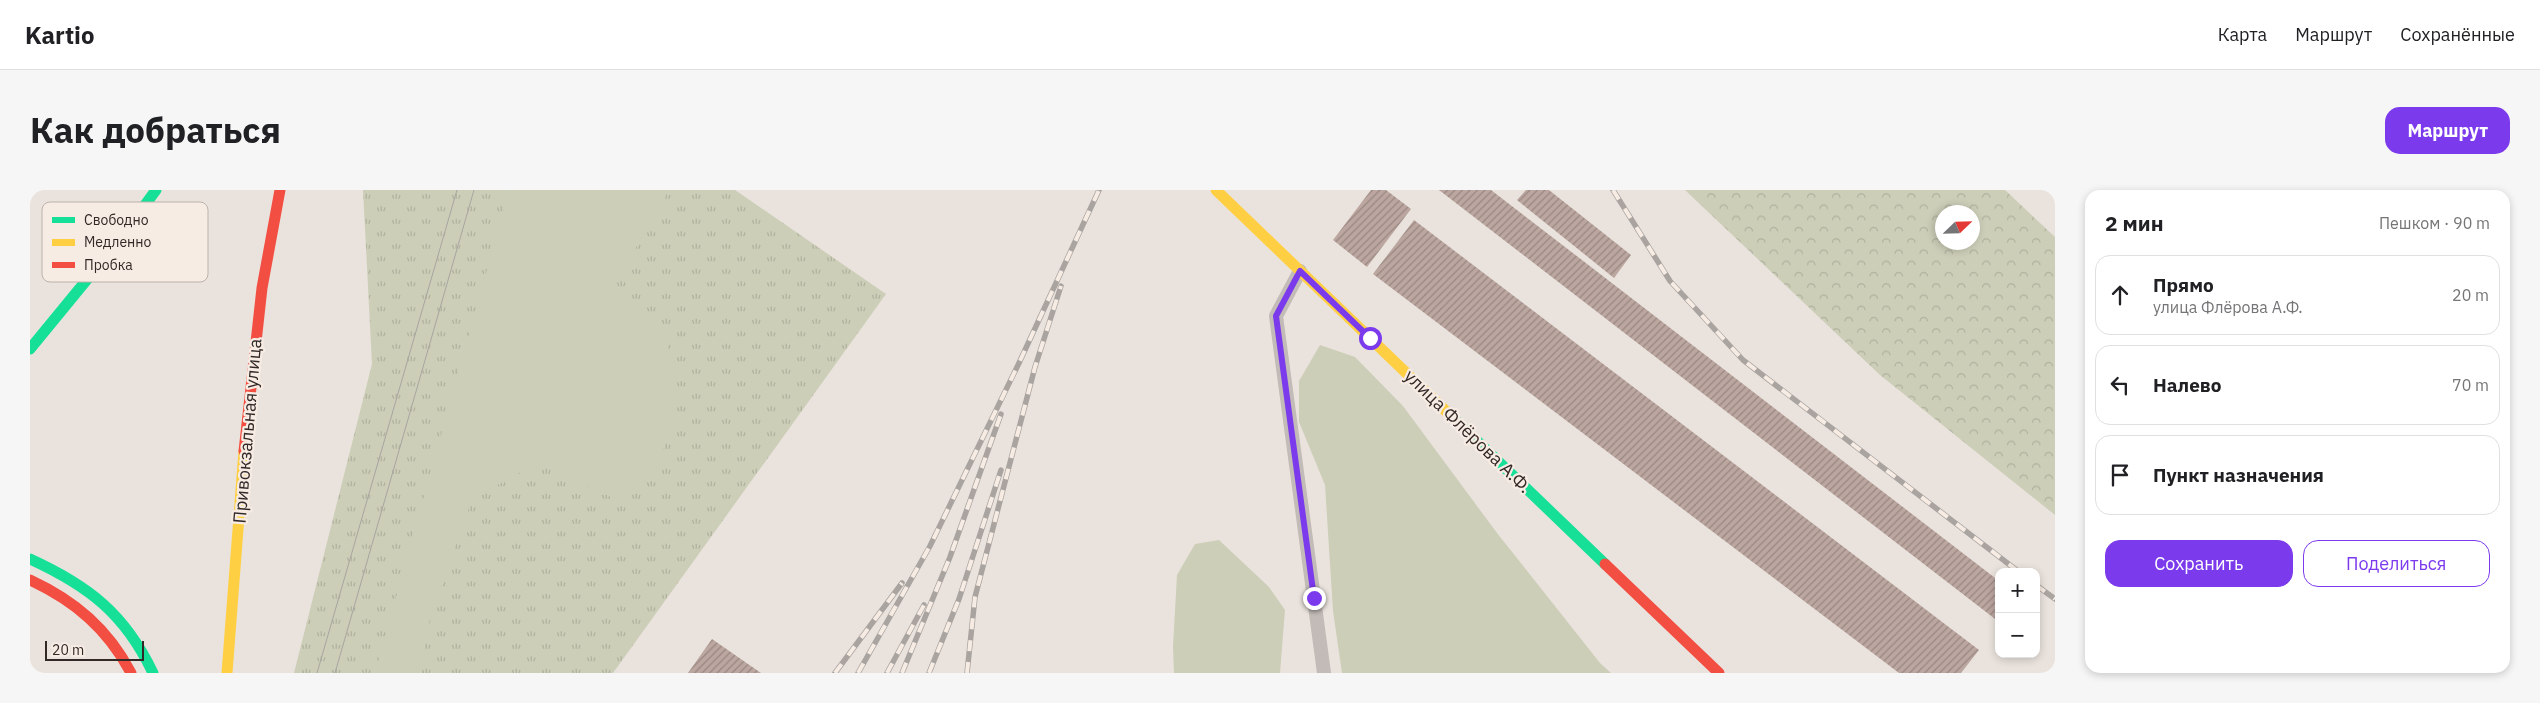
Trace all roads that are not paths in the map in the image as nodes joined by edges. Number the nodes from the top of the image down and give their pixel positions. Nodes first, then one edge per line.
1 (156, 190) edge
2 (280, 190) edge
3 (1216, 190) edge
4 (147, 202) edge
5 (1300, 271) junction
6 (85, 282) edge
7 (30, 349) edge
8 (30, 558) edge
9 (30, 580) edge
10 (131, 673) edge
11 (153, 673) edge
12 (227, 673) edge
13 (1324, 673) edge
14 (1719, 673) edge

1 - 4 main road
2 - 12 main road, Привокзальная улица
3 - 5 main road, улица Флёрова А.Ф.
5 - 13 lane
5 - 14 main road, улица Флёрова А.Ф.
6 - 7 main road
8 - 11 main road
9 - 10 main road

